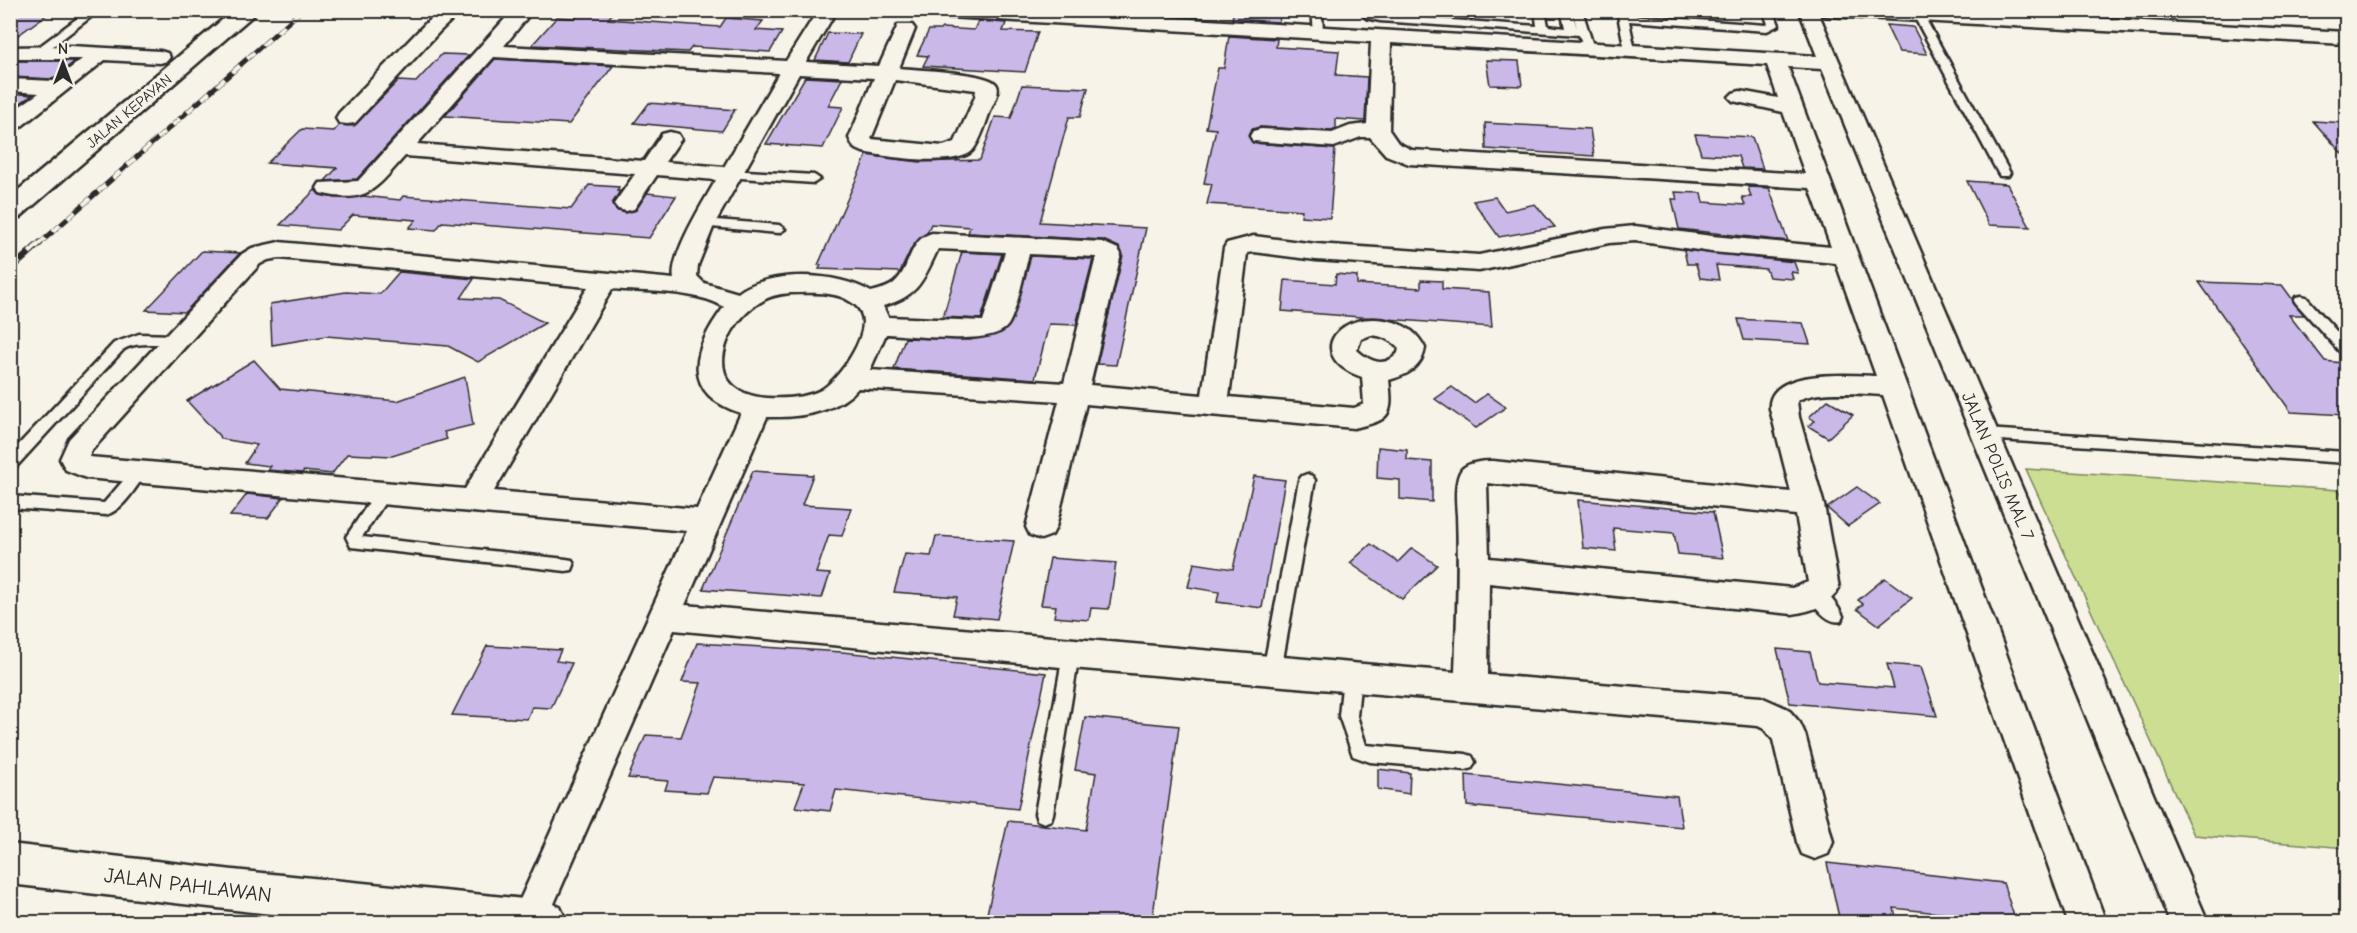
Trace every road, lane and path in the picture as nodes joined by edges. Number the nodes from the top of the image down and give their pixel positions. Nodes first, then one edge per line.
1 (216, 10) edge
2 (248, 10) edge
3 (453, 10) edge
4 (524, 10) edge
5 (828, 10) edge
6 (931, 10) edge
7 (1317, 10) edge
8 (1366, 10) edge
9 (1540, 10) edge
10 (1566, 10) edge
11 (1577, 10) edge
12 (1768, 10) edge
13 (1808, 10) edge
14 (1827, 10) edge
15 (91, 13) dead end
16 (1623, 14) edge
17 (1105, 16) edge
18 (1919, 16) junction
19 (905, 29) dead end
20 (1543, 30) junction
21 (1319, 33) junction
22 (1381, 37) junction
23 (1581, 38) junction
24 (2346, 38) edge
25 (40, 51) junction
26 (489, 51) junction
27 (1630, 51) junction
28 (10, 53) edge
29 (101, 54) junction
30 (160, 57) junction
31 (1775, 60) junction
32 (1830, 63) junction
33 (792, 69) junction
34 (887, 73) junction
35 (10, 85) edge
36 (59, 88) junction
37 (1740, 97) dead end
38 (1791, 107) junction
39 (347, 118) dead end
40 (10, 124) edge
41 (1378, 130) junction
42 (1262, 136) dead end
43 (670, 139) dead end
44 (400, 149) junction
45 (651, 167) junction
46 (2004, 173) dead end
47 (730, 174) junction
48 (814, 179) dead end
49 (10, 181) edge
50 (1819, 182) junction
51 (327, 188) dead end
52 (626, 204) dead end
53 (10, 211) edge
54 (703, 223) junction
55 (778, 229) dead end
56 (1019, 244) junction
57 (1845, 256) junction
58 (604, 281) junction
59 (694, 289) junction
60 (2301, 300) dead end
61 (740, 306) junction
62 (872, 313) junction
63 (174, 340) junction
64 (2346, 350) edge
65 (1375, 371) dead end
66 (853, 378) junction
67 (1892, 386) junction
68 (1075, 393) junction
69 (1214, 406) junction
70 (757, 408) junction
71 (1984, 434) junction
72 (2346, 458) edge
73 (10, 464) edge
74 (140, 471) junction
75 (1306, 480) dead end
76 (383, 493) junction
77 (473, 501) junction
78 (10, 502) edge
79 (1809, 505) junction
80 (707, 521) junction
81 (1041, 527) dead end
82 (566, 565) dead end
83 (1474, 569) junction
84 (1815, 593) junction
85 (664, 616) junction
86 (1835, 616) dead end
87 (1071, 654) junction
88 (1272, 671) junction
89 (1352, 677) junction
90 (1471, 686) junction
91 (1466, 762) dead end
92 (1044, 814) dead end
93 (1815, 842) dead end
94 (15, 871) edge
95 (412, 916) edge
96 (537, 922) edge
97 (2087, 922) edge
98 (2189, 922) edge

1 - 30 main road, JALAN KEPAYAN
2 - 53 main road, JALAN KEPAYAN
3 - 39 street
4 - 26 street
5 - 33 street
6 - 17 street
7 - 21 lane
8 - 20 lane
9 - 20 lane
10 - 23 lane
11 - 23 lane
12 - 16 lane
13 - 32 street, JALAN POLIS MAL 7
14 - 18 street
15 - 25 lane
16 - 27 lane
17 - 21 street
18 - 24 street
18 - 46 lane
19 - 34 street
20 - 23 lane
21 - 22 street
22 - 23 street
22 - 41 street
23 - 27 street
25 - 28 street
25 - 29 street
26 - 33 street
26 - 44 street
27 - 31 street
29 - 30 street
29 - 36 street
30 - 49 main road, JALAN KEPAYAN
31 - 32 street
31 - 38 street
32 - 71 street, JALAN POLIS MAL 7
33 - 34 street
33 - 47 street
34 - 34 street
35 - 36 street
36 - 40 street
37 - 38 street
38 - 50 street
41 - 42 street
41 - 50 street
43 - 45 street
44 - 45 street
44 - 51 street
45 - 47 street
45 - 52 street
47 - 48 lane
47 - 54 street
50 - 57 street
54 - 55 lane
54 - 59 street
56 - 62 street
56 - 62 street
56 - 68 street
57 - 67 street
57 - 69 street
58 - 59 street
58 - 63 street
58 - 77 street
59 - 61 street
60 - 64 lane
61 - 62 street
61 - 70 street
62 - 66 street
63 - 73 lane
63 - 74 street
65 - 69 street
66 - 68 street
66 - 70 street
67 - 79 street
67 - 97 street
68 - 69 street
68 - 81 street
70 - 80 street
71 - 72 lane
71 - 98 street, JALAN POLIS MAL 7
74 - 76 street
74 - 78 lane
75 - 88 lane
76 - 77 street
76 - 82 lane
77 - 80 street
79 - 83 street
79 - 84 street
80 - 85 street
83 - 84 street
83 - 90 street
84 - 86 lane
85 - 87 street
85 - 96 street
87 - 88 street
87 - 92 lane
88 - 89 street
89 - 90 street
89 - 91 lane
90 - 93 street
94 - 95 main road, JALAN PAHLAWAN
95 - 96 main road, JALAN PAHLAWAN

